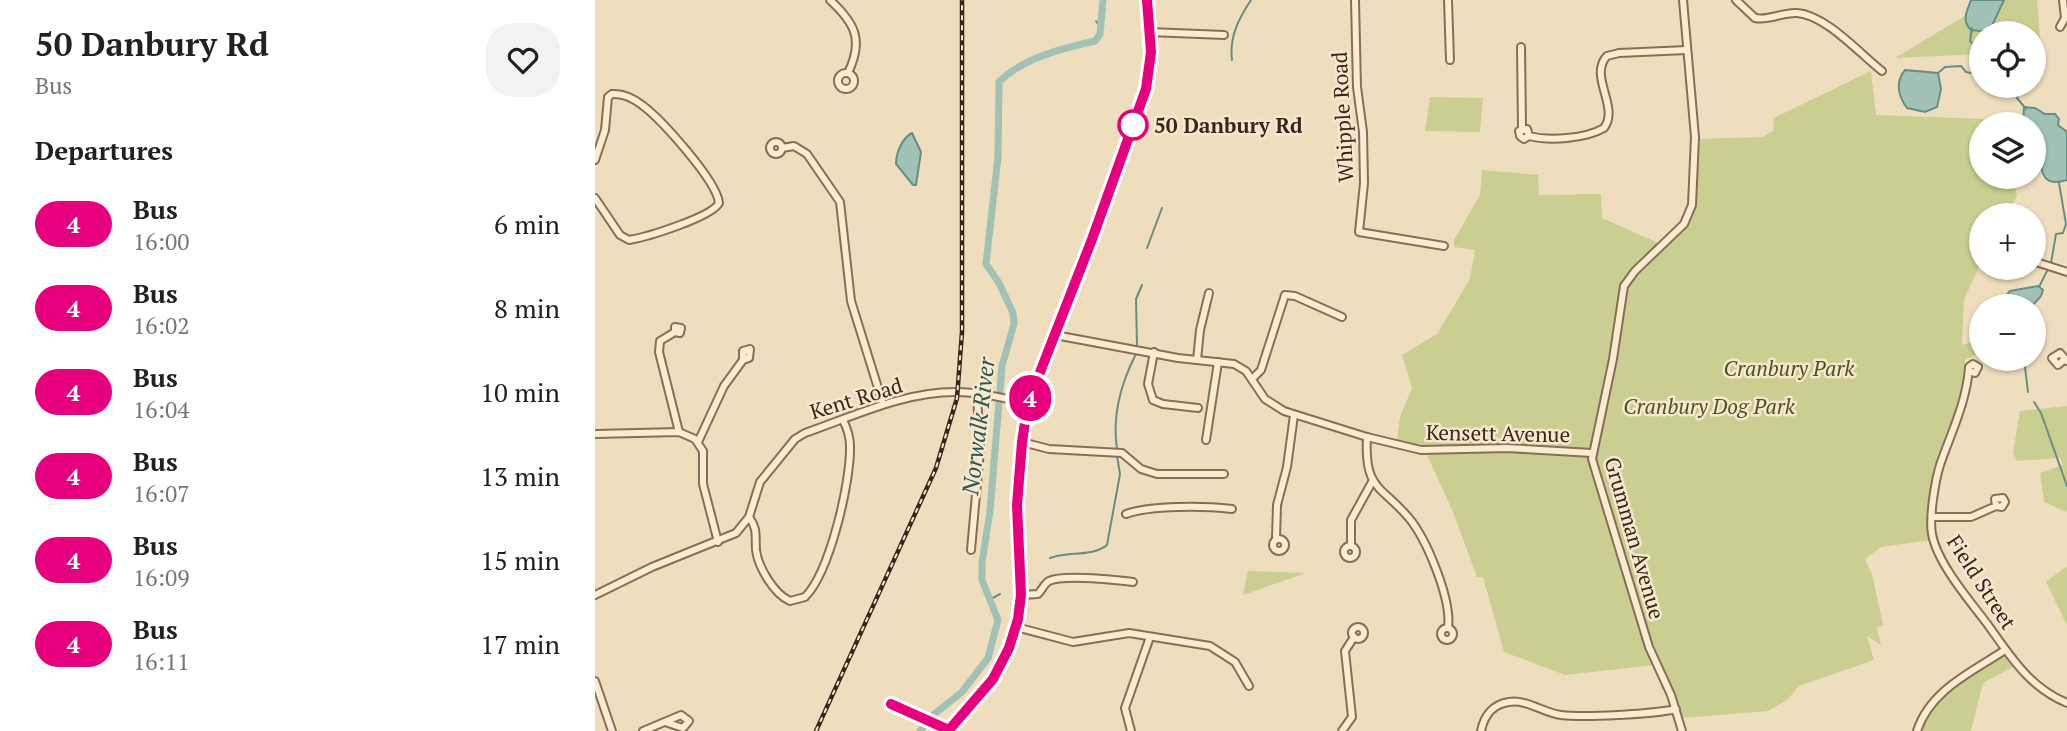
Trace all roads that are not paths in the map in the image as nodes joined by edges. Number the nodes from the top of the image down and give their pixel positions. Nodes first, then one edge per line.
1 (830, 0) edge
2 (1147, 0) edge
3 (1355, 0) edge
4 (1448, 0) edge
5 (1683, 0) edge
6 (1736, 0) edge
7 (2063, 0) edge
8 (2060, 27) dead end
9 (1150, 32) junction
10 (1224, 35) dead end
11 (1521, 47) dead end
12 (1687, 50) junction
13 (1450, 60) dead end
14 (1882, 71) dead end
15 (848, 73) dead end
16 (782, 148) dead end
17 (595, 160) edge
18 (595, 198) edge
19 (1444, 246) dead end
20 (2046, 265) edge
21 (2067, 272) edge
22 (1209, 293) dead end
23 (1342, 317) dead end
24 (675, 332) dead end
25 (1055, 335) junction
26 (1154, 352) junction
27 (743, 360) dead end
28 (1197, 360) junction
29 (1218, 362) junction
30 (1969, 371) dead end
31 (1252, 379) junction
32 (977, 394) junction
33 (1028, 403) junction
34 (883, 404) junction
35 (1198, 408) dead end
36 (1294, 415) junction
37 (843, 420) junction
38 (679, 432) junction
39 (595, 434) edge
40 (1367, 437) junction
41 (1206, 440) dead end
42 (698, 442) junction
43 (1022, 442) junction
44 (1592, 453) junction
45 (1224, 474) dead end
46 (1372, 482) junction
47 (1996, 506) dead end
48 (1232, 509) dead end
49 (1126, 514) dead end
50 (750, 517) junction
51 (1933, 517) junction
52 (1276, 539) dead end
53 (718, 542) junction
54 (1351, 546) dead end
55 (971, 550) dead end
56 (1133, 582) dead end
57 (595, 595) edge
58 (1021, 595) junction
59 (1016, 627) junction
60 (1448, 628) dead end
61 (1353, 637) dead end
62 (1150, 638) junction
63 (2005, 650) junction
64 (595, 681) edge
65 (1249, 685) dead end
66 (2067, 703) edge
67 (1676, 709) junction
68 (665, 722) dead end
69 (612, 731) edge
70 (643, 731) edge
71 (948, 731) edge
72 (1131, 731) edge
73 (1342, 731) edge
74 (1481, 731) edge
75 (1682, 731) edge
76 (1917, 731) edge

1 - 15 street
2 - 9 highway
3 - 19 street, Whipple Road
4 - 13 street
5 - 12 street, Grumman Avenue
6 - 14 street
7 - 8 street
9 - 10 street
9 - 25 highway
11 - 12 street
12 - 44 street, Grumman Avenue
16 - 34 street
17 - 18 street
20 - 21 street
22 - 28 street
23 - 31 street
24 - 38 street
25 - 26 street, Kensett Avenue
25 - 33 highway
26 - 28 street, Kensett Avenue
26 - 35 street
27 - 42 street
28 - 29 street, Kensett Avenue
29 - 31 street, Kensett Avenue
29 - 41 street
30 - 51 street, Field Street
31 - 36 street, Kensett Avenue
32 - 33 street, Kent Road
32 - 34 street, Kent Road
32 - 55 street
33 - 43 highway
34 - 37 street, Kent Road
36 - 40 street, Kensett Avenue
36 - 52 street
37 - 50 street, Kent Road
37 - 50 street
38 - 39 street
38 - 42 street
40 - 44 street, Kensett Avenue
40 - 46 street
42 - 53 street
43 - 45 street
43 - 58 highway
44 - 67 street, Grumman Avenue
46 - 54 street
46 - 60 street
47 - 51 street
48 - 49 street
50 - 53 street
51 - 63 street, Field Street
53 - 57 street
56 - 58 street
58 - 59 highway
59 - 62 street
59 - 71 highway
61 - 73 street
62 - 65 street
62 - 72 street
63 - 66 street, Field Street
63 - 76 street
64 - 69 street
67 - 74 street
67 - 75 street, Grumman Avenue
68 - 70 street

